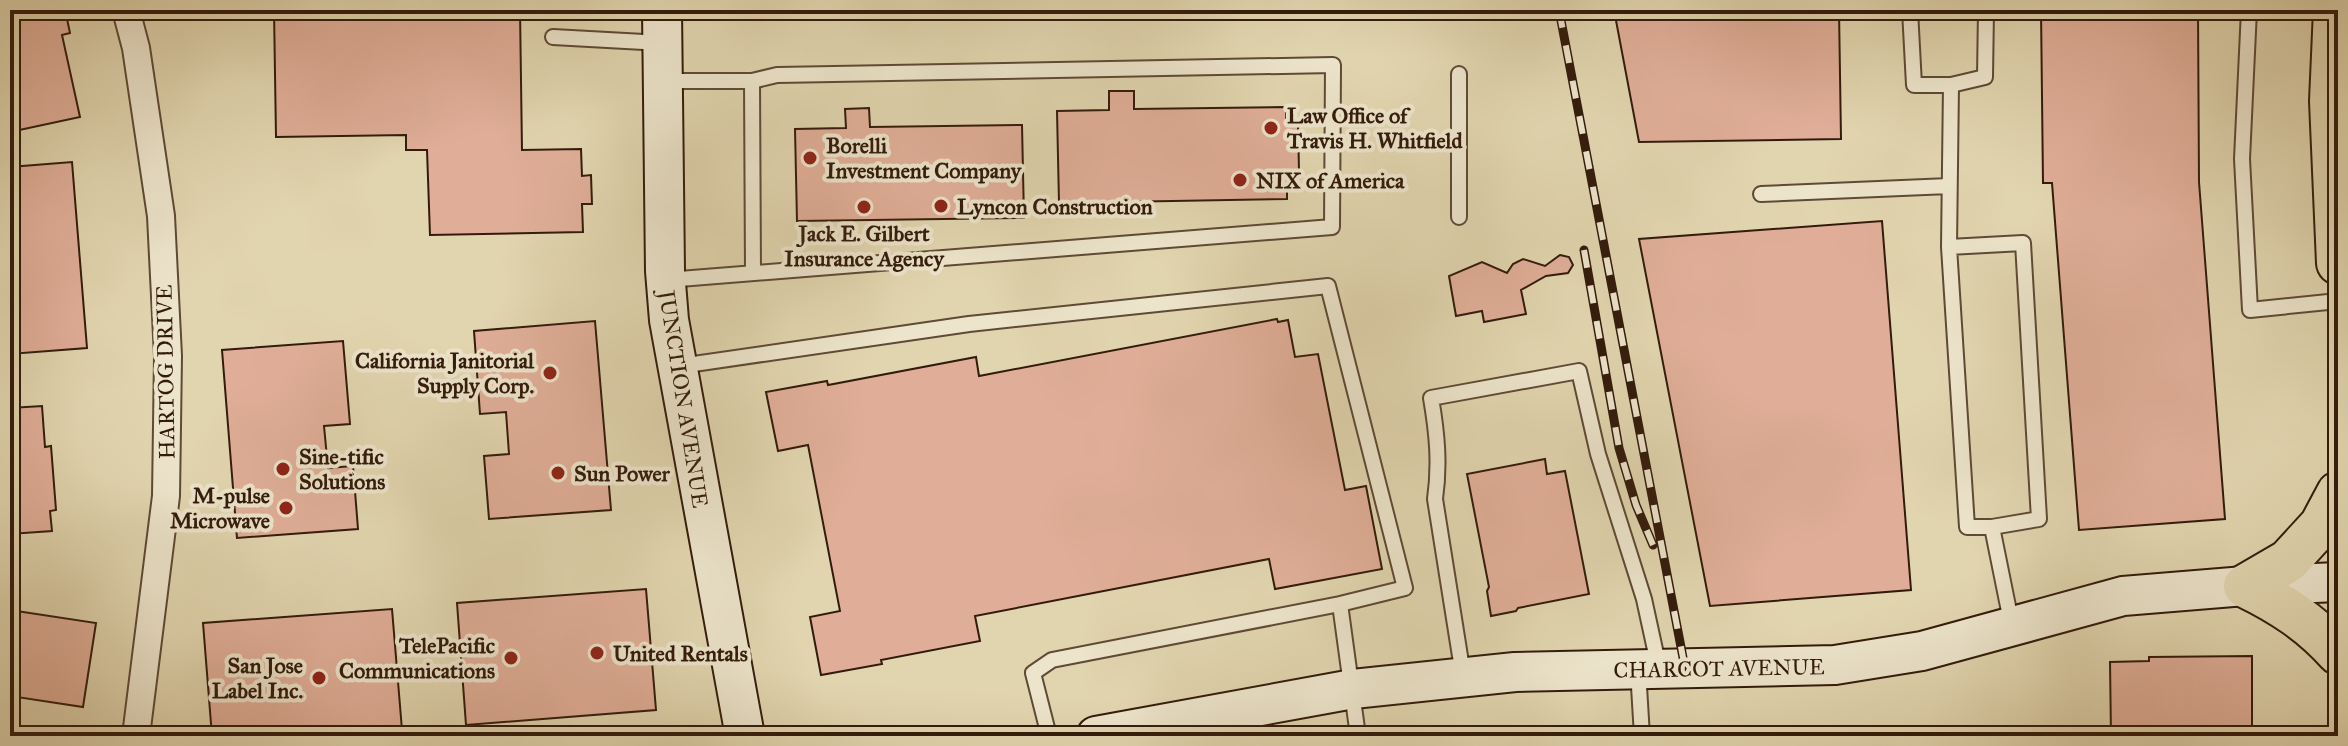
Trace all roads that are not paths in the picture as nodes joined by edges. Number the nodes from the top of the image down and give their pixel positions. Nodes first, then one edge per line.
1 (126, 10) edge
2 (1910, 10) edge
3 (1986, 10) edge
4 (2249, 10) edge
5 (2335, 10) edge
6 (662, 27) edge
7 (553, 37) dead end
8 (1459, 74) dead end
9 (663, 81) junction
10 (752, 81) junction
11 (1951, 85) junction
12 (1949, 186) junction
13 (1761, 194) dead end
14 (1459, 217) dead end
15 (1949, 247) junction
16 (2338, 263) edge
17 (753, 273) junction
18 (666, 280) junction
19 (2338, 301) edge
20 (676, 367) junction
21 (2338, 493) edge
22 (1992, 527) junction
23 (2338, 582) edge
24 (2245, 586) junction
25 (1340, 604) junction
26 (2012, 626) junction
27 (2338, 653) edge
28 (1648, 669) junction
29 (1463, 677) junction
30 (1353, 689) junction
31 (136, 736) edge
32 (745, 736) edge
33 (1049, 736) edge
34 (1096, 736) edge
35 (1358, 736) edge
36 (1642, 736) edge

1 - 31 street, HARTOG DRIVE
2 - 11 lane
3 - 11 lane
4 - 19 lane
5 - 16 main road
6 - 7 lane
6 - 9 main road, JUNCTION AVENUE
8 - 14 lane
9 - 10 lane
9 - 18 main road, JUNCTION AVENUE
10 - 17 lane
10 - 17 lane
11 - 12 lane
12 - 13 lane
12 - 15 lane
15 - 22 lane
15 - 22 lane
17 - 18 lane
18 - 20 main road, JUNCTION AVENUE
20 - 25 lane
20 - 32 main road, JUNCTION AVENUE
21 - 24 main road
22 - 26 lane
23 - 24 main road, CHARCOT AVENUE
24 - 26 main road, CHARCOT AVENUE
24 - 27 main road
25 - 30 lane
25 - 33 lane
26 - 28 main road, CHARCOT AVENUE
28 - 29 main road, CHARCOT AVENUE
28 - 29 lane
28 - 36 lane
29 - 30 main road, CHARCOT AVENUE
30 - 34 main road, CHARCOT AVENUE
30 - 35 lane

